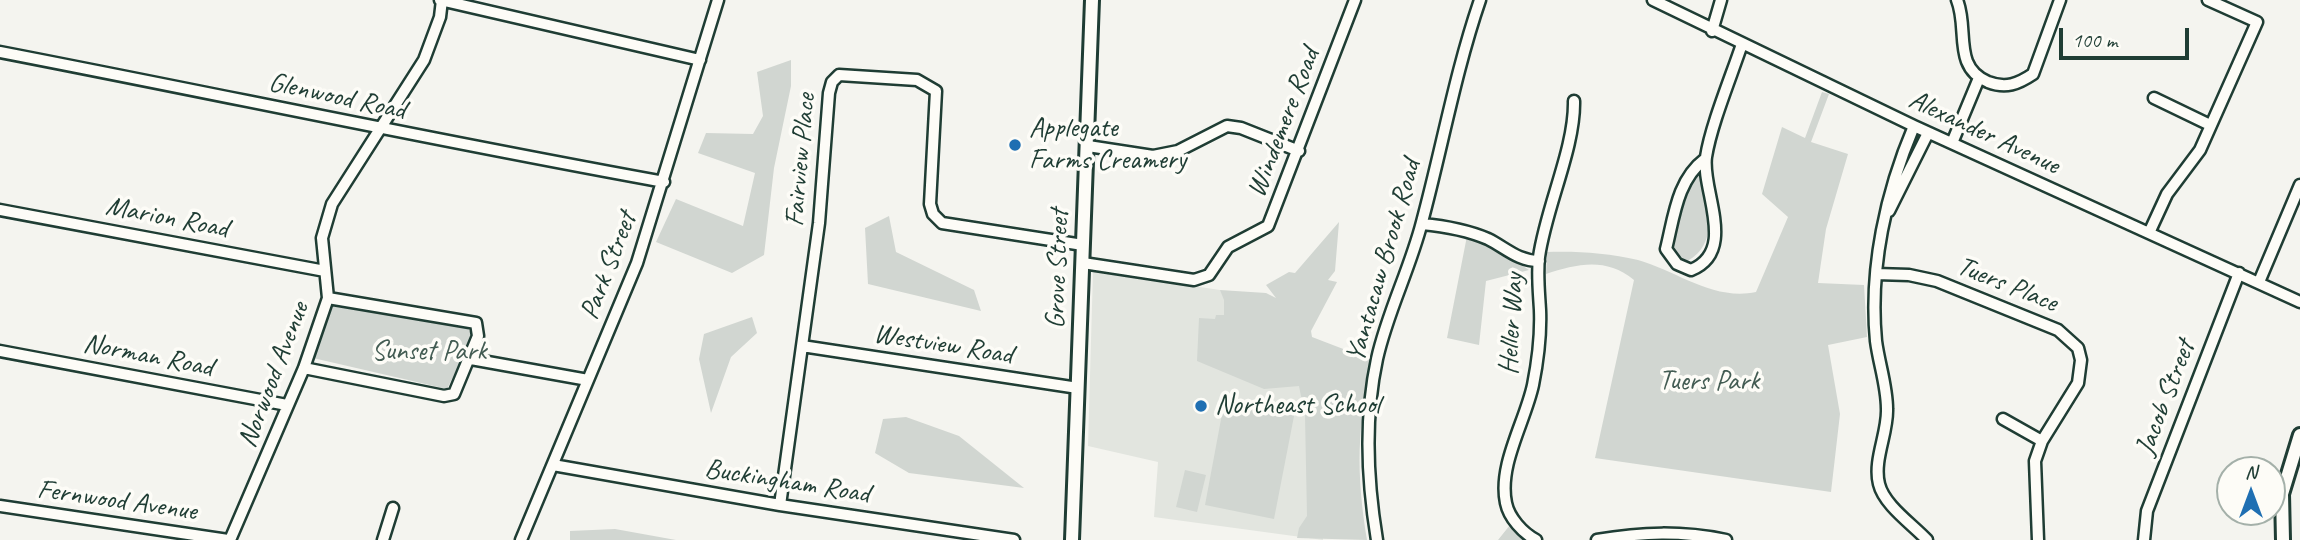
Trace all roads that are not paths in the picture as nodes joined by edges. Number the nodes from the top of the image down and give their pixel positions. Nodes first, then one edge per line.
1 (442, 0) edge
2 (718, 0) edge
3 (1092, 0) edge
4 (1355, 0) edge
5 (1480, 0) edge
6 (1653, 0) edge
7 (1721, 0) edge
8 (1957, 0) edge
9 (2060, 0) edge
10 (2208, 0) edge
11 (1712, 30) junction
12 (1741, 44) junction
13 (0, 52) edge
14 (700, 60) junction
15 (1979, 78) junction
16 (2154, 98) dead end
17 (1574, 101) dead end
18 (2210, 125) junction
19 (1914, 126) junction
20 (379, 129) junction
21 (1928, 133) junction
22 (1952, 143) junction
23 (1088, 146) junction
24 (1299, 151) junction
25 (1705, 159) junction
26 (664, 182) junction
27 (2300, 186) edge
28 (0, 209) edge
29 (1886, 218) junction
30 (1422, 224) junction
31 (2149, 233) junction
32 (1083, 245) junction
33 (1539, 261) junction
34 (1083, 263) junction
35 (325, 271) junction
36 (2239, 273) junction
37 (1876, 274) junction
38 (2259, 282) junction
39 (328, 298) junction
40 (2300, 302) edge
41 (802, 346) junction
42 (0, 351) edge
43 (471, 359) junction
44 (304, 368) junction
45 (589, 380) junction
46 (1078, 388) junction
47 (287, 405) junction
48 (2004, 419) dead end
49 (2300, 435) edge
50 (2042, 441) junction
51 (553, 465) junction
52 (780, 505) junction
53 (0, 506) edge
54 (393, 508) dead end
55 (229, 540) edge
56 (383, 540) edge
57 (521, 540) edge
58 (1014, 540) edge
59 (1072, 540) edge
60 (1377, 540) edge
61 (1536, 540) edge
62 (1597, 540) edge
63 (1726, 540) edge
64 (1927, 540) edge
65 (2038, 540) edge
66 (2144, 540) edge
67 (2283, 540) edge

1 - 14 street
1 - 20 street, Norwood Avenue
2 - 14 street, Park Street
3 - 23 main road, Grove Street
4 - 24 street, Windemere Road
5 - 30 street, Yantacaw Brook Road
6 - 11 street, Alexander Avenue
7 - 11 street
8 - 15 street
9 - 15 street
10 - 18 street
11 - 12 street, Alexander Avenue
12 - 19 street, Alexander Avenue
12 - 25 street
13 - 20 street, Glenwood Road
14 - 26 street, Park Street
15 - 22 street
16 - 18 street
17 - 33 street
18 - 31 street
19 - 21 street, Alexander Avenue
19 - 29 street
20 - 26 street, Glenwood Road
20 - 35 street, Norwood Avenue
21 - 22 street, Alexander Avenue
21 - 29 street
22 - 31 street, Alexander Avenue
23 - 24 street
23 - 32 main road, Grove Street
24 - 34 street, Windemere Road
25 - 25 street
26 - 45 street, Park Street
27 - 38 street
28 - 35 street, Marion Road
29 - 37 street
30 - 33 street, Heller Way
30 - 60 street, Yantacaw Brook Road
31 - 36 street, Alexander Avenue
32 - 34 main road, Grove Street
32 - 41 street, Fairview Place
33 - 61 street, Heller Way
34 - 46 main road, Grove Street
35 - 39 street, Norwood Avenue
36 - 38 street, Alexander Avenue
36 - 66 street, Jacob Street
37 - 50 street, Tuers Place
37 - 64 street
38 - 40 street, Alexander Avenue
39 - 43 street
39 - 44 street, Norwood Avenue
41 - 46 street, Westview Road
41 - 52 street, Fairview Place
42 - 47 street, Norman Road
43 - 44 street
43 - 45 street
44 - 47 street, Norwood Avenue
45 - 51 street, Park Street
46 - 59 main road, Grove Street
47 - 55 street, Norwood Avenue
48 - 50 street
49 - 67 main road
50 - 65 street, Tuers Place
51 - 52 street, Buckingham Road
51 - 57 street, Park Street
52 - 58 street, Buckingham Road
53 - 55 street, Fernwood Avenue
54 - 56 street
62 - 63 street

